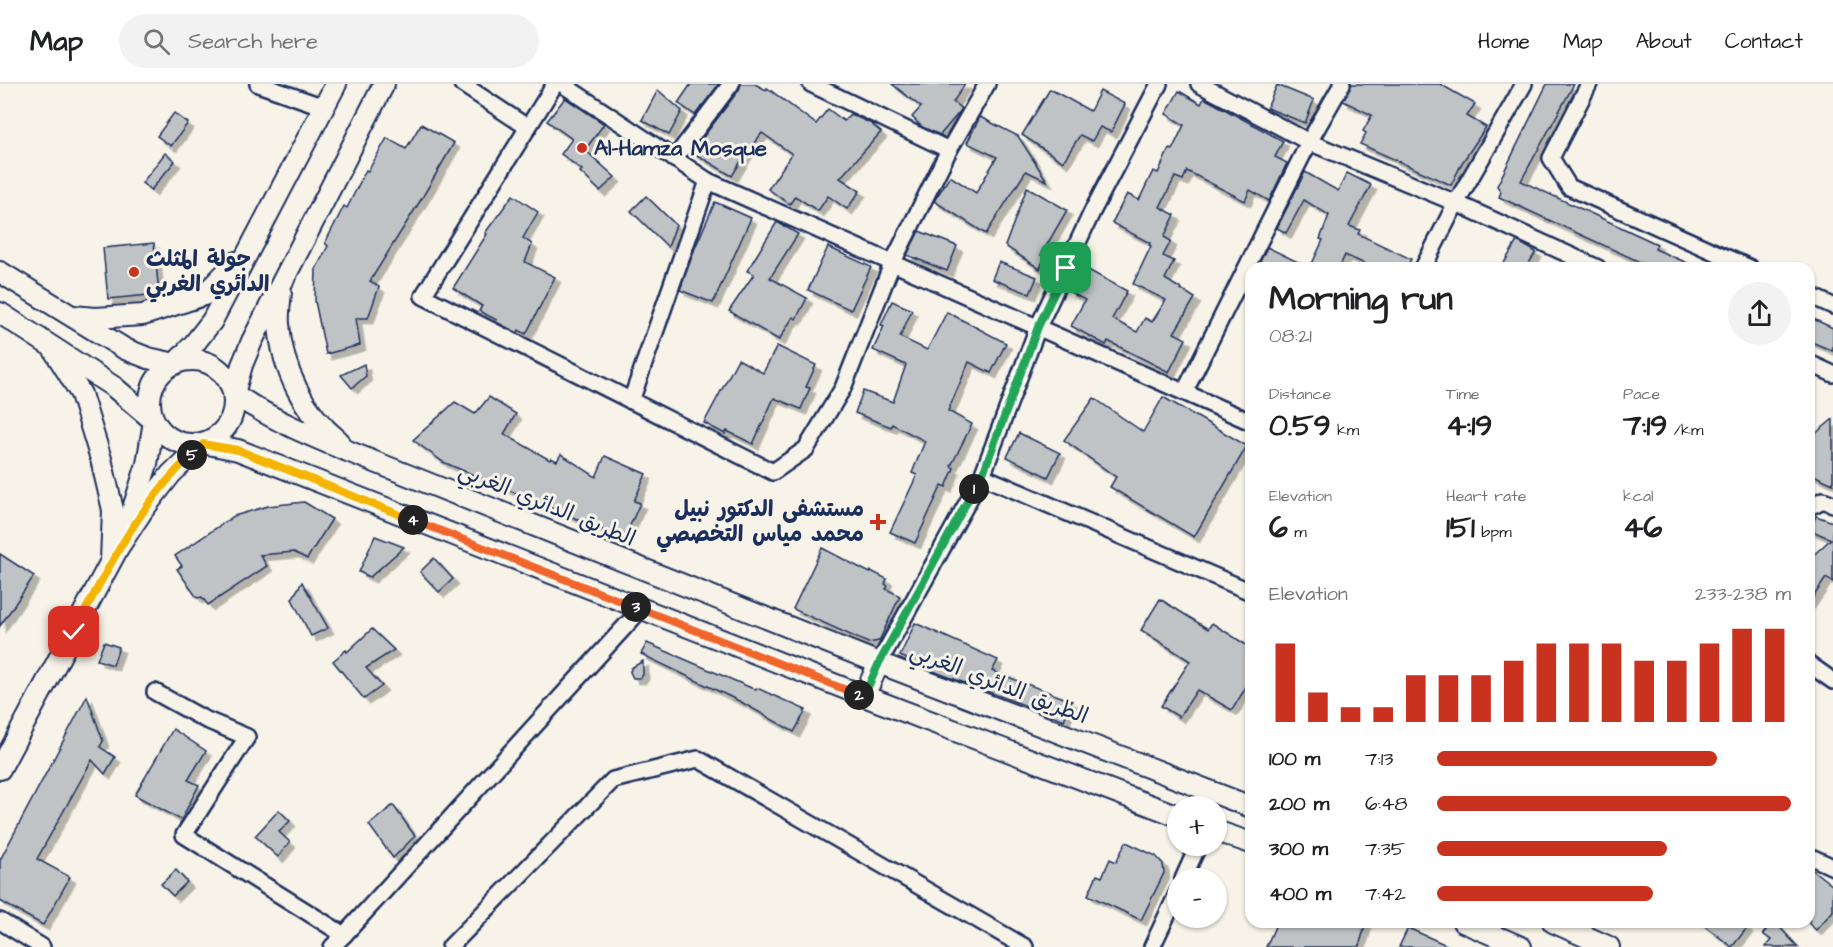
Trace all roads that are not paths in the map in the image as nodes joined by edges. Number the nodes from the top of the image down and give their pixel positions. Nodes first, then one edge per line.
1 (258, 84) edge
2 (336, 84) edge
3 (384, 84) edge
4 (462, 84) edge
5 (555, 84) edge
6 (562, 84) edge
7 (730, 84) edge
8 (811, 84) edge
9 (987, 84) edge
10 (1199, 84) edge
11 (1342, 84) edge
12 (1524, 84) edge
13 (1589, 84) edge
14 (1152, 87) edge
15 (324, 107) junction
16 (527, 127) junction
17 (1310, 142) junction
18 (949, 150) junction
19 (674, 159) junction
20 (708, 182) junction
21 (1456, 203) junction
22 (251, 247) junction
23 (1250, 262) edge
24 (1426, 262) edge
25 (1585, 262) edge
26 (1737, 262) edge
27 (892, 264) junction
28 (0, 272) edge
29 (1245, 272) edge
30 (281, 284) junction
31 (1815, 298) edge
32 (1833, 306) edge
33 (0, 313) edge
34 (69, 316) junction
35 (1038, 327) junction
36 (50, 345) junction
37 (175, 364) junction
38 (1815, 366) edge
39 (1833, 374) edge
40 (1185, 392) junction
41 (234, 394) junction
42 (631, 401) junction
43 (1245, 419) edge
44 (154, 421) junction
45 (203, 444) junction
46 (355, 454) junction
47 (982, 476) junction
48 (1815, 504) edge
49 (1833, 504) edge
50 (114, 555) junction
51 (1245, 589) edge
52 (641, 609) junction
53 (879, 663) junction
54 (1815, 668) edge
55 (1833, 681) edge
56 (155, 692) dead end
57 (864, 696) junction
58 (0, 769) edge
59 (1245, 805) edge
60 (1167, 812) edge
61 (1227, 835) edge
62 (1245, 841) edge
63 (1815, 859) edge
64 (1833, 867) edge
65 (1167, 915) edge
66 (0, 921) edge
67 (1477, 928) edge
68 (1566, 928) edge
69 (344, 935) junction
70 (42, 947) edge
71 (332, 947) edge
72 (450, 947) edge
73 (1025, 947) edge
74 (1152, 947) edge
75 (1521, 947) edge
76 (1609, 947) edge

1 - 15 street
2 - 15 main road
3 - 30 main road
4 - 16 street
5 - 16 street
6 - 19 street
7 - 19 street
8 - 18 street
9 - 18 street
10 - 17 street
11 - 17 street
12 - 21 street
13 - 26 street
14 - 35 street
15 - 22 main road
16 - 42 street
17 - 21 street
17 - 23 street
18 - 27 street
19 - 20 street
20 - 27 street
20 - 42 street
21 - 24 street
21 - 25 street
22 - 34 main road
22 - 37 main road
27 - 35 street
27 - 42 street
28 - 34 main road
29 - 40 street
30 - 41 main road
30 - 46 main road
31 - 32 street
33 - 36 main road
34 - 37 main road
35 - 40 street
35 - 47 street
36 - 44 main road
36 - 50 main road
37 - 41 main road
37 - 44 main road
38 - 39 street
40 - 43 street
41 - 45 main road
41 - 46 main road, الطريق الدائري الغربي
44 - 45 main road
44 - 50 main road
45 - 50 main road
45 - 52 main road
46 - 53 main road, الطريق الدائري الغربي
47 - 51 street
47 - 53 street
48 - 49 street
50 - 58 main road
52 - 57 main road
52 - 69 street
53 - 57 main road
53 - 59 main road, الطريق الدائري الغربي
54 - 55 street
56 - 69 street
57 - 60 main road
61 - 62 main road
63 - 64 street
65 - 74 street
66 - 70 street
67 - 75 main road
68 - 76 main road
69 - 71 street
72 - 73 street

